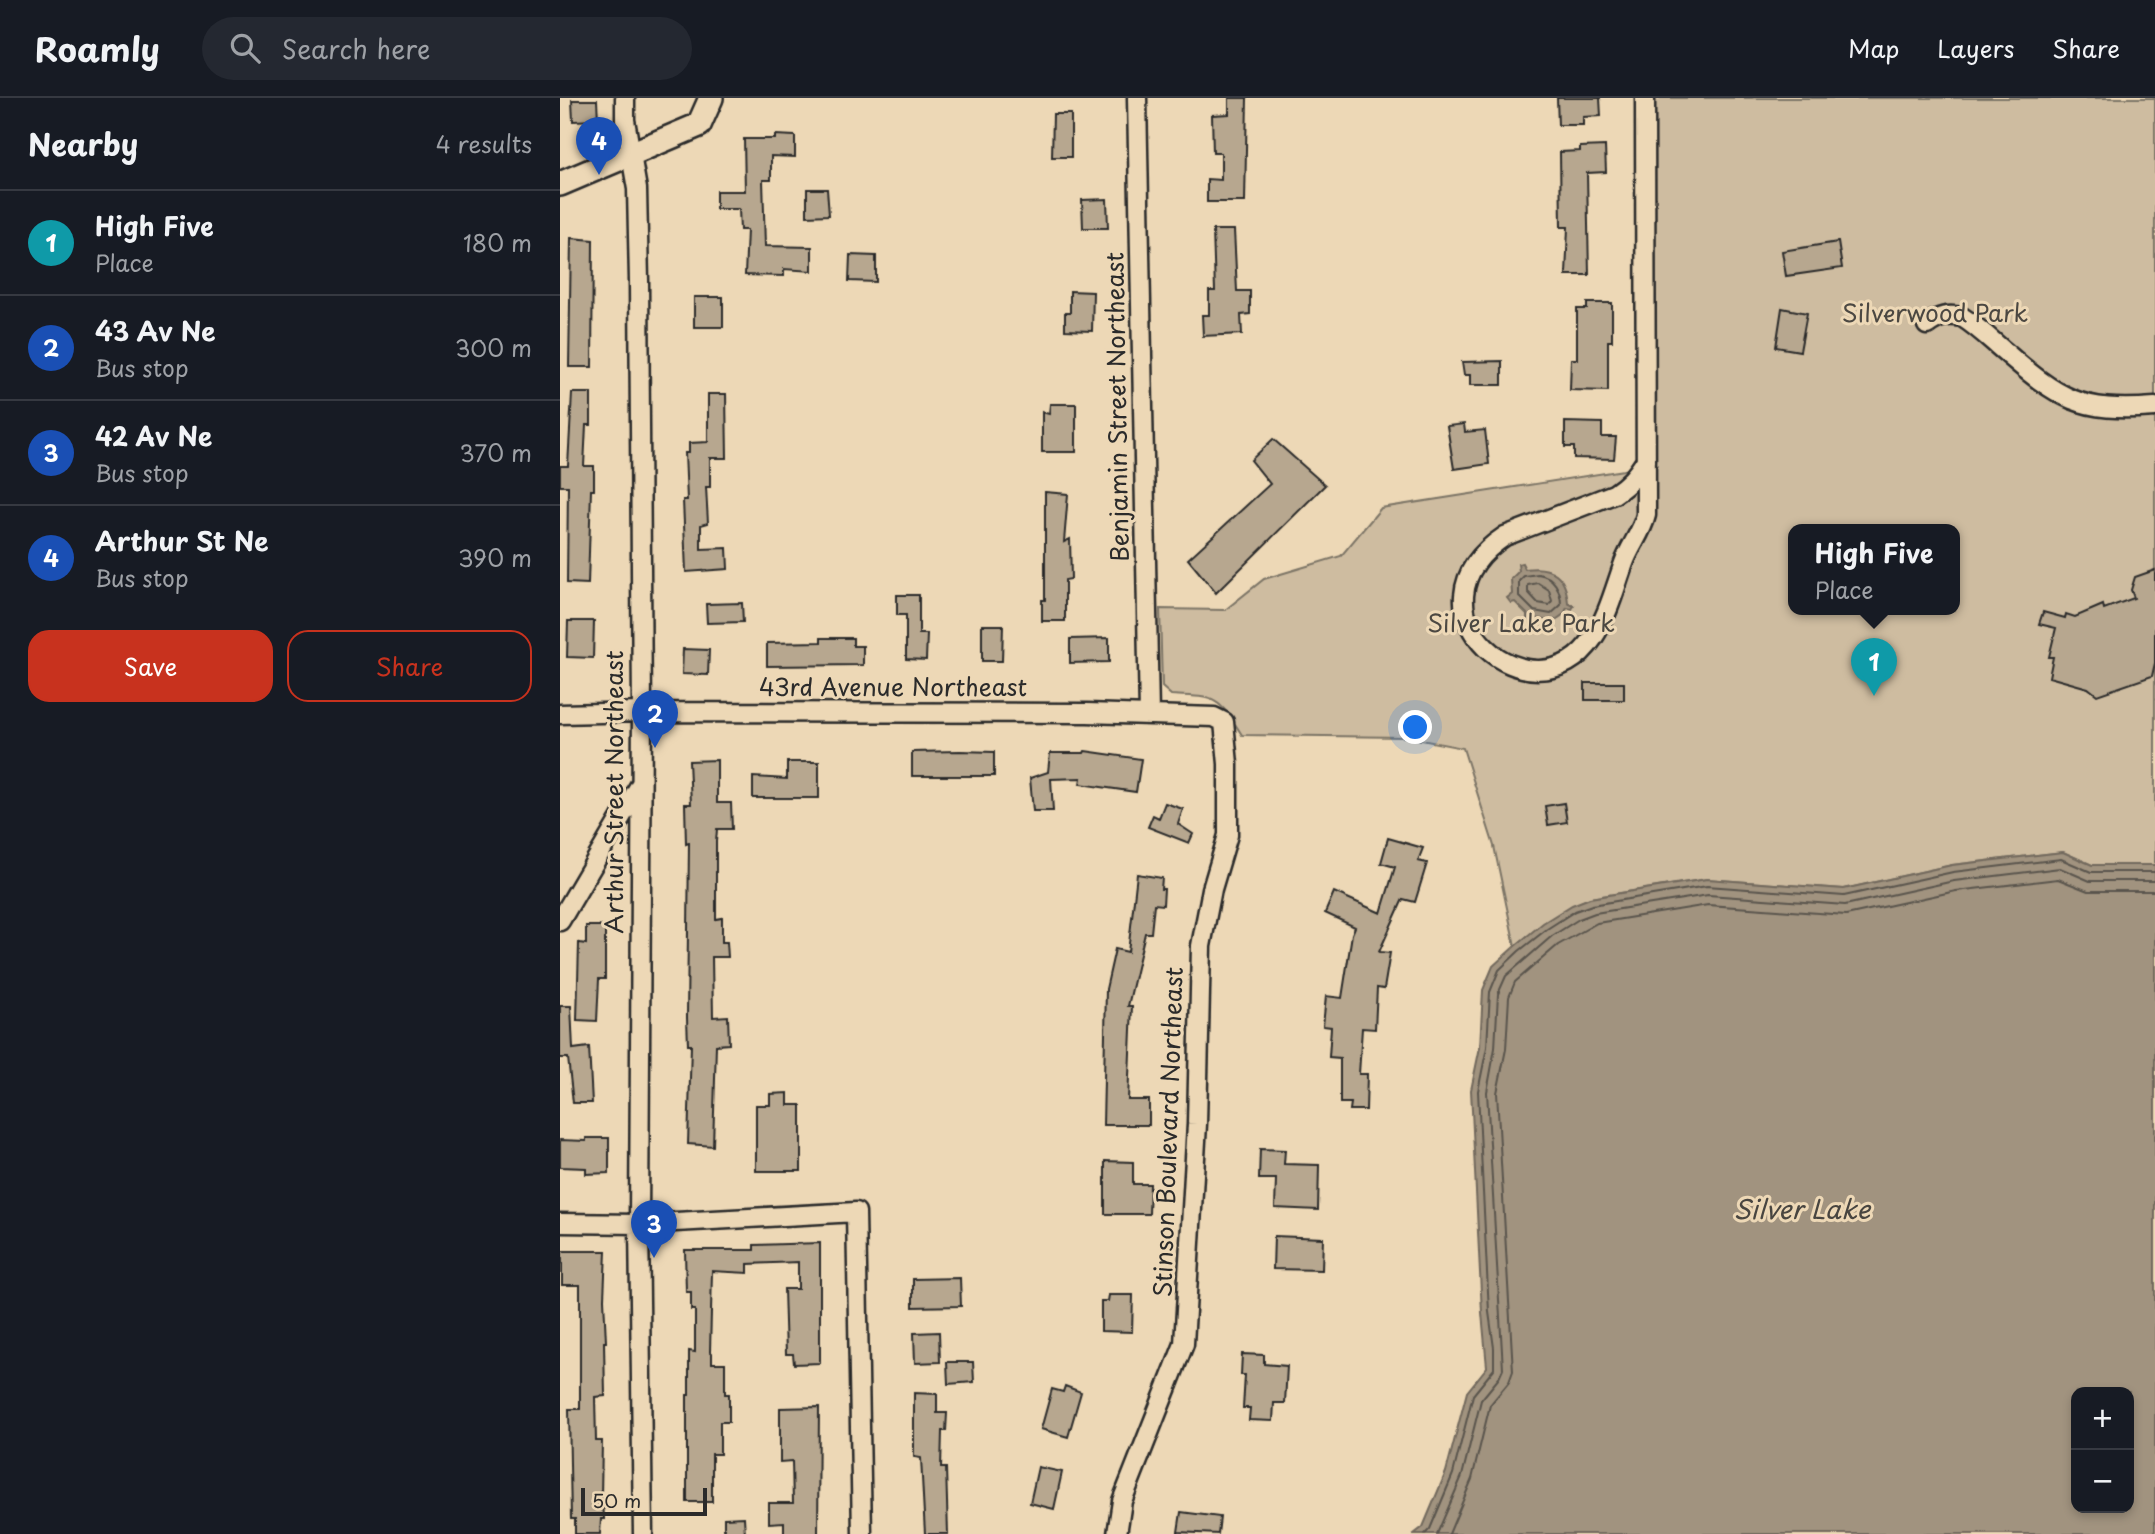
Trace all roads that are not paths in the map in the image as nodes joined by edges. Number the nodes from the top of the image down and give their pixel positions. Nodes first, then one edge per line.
1 (625, 98) edge
2 (711, 98) edge
3 (1137, 98) edge
4 (1644, 98) edge
5 (632, 155) junction
6 (560, 184) edge
7 (1927, 325) dead end
8 (2155, 407) edge
9 (1646, 460) junction
10 (642, 712) junction
11 (560, 714) edge
12 (1149, 715) junction
13 (1224, 722) joint
14 (641, 782) junction
15 (560, 921) edge
16 (560, 1223) edge
17 (639, 1224) junction
18 (643, 1534) edge
19 (862, 1534) edge
20 (1117, 1534) edge

1 - 5 street, Arthur Street Northeast
2 - 5 street
3 - 12 street, Benjamin Street Northeast
4 - 9 street
5 - 6 street
5 - 10 street, Arthur Street Northeast
7 - 8 street
9 - 9 street
10 - 11 street, 43rd Avenue Northeast
10 - 12 street, 43rd Avenue Northeast
10 - 14 street, Arthur Street Northeast
12 - 13 street, 43rd Avenue Northeast
13 - 20 street, Stinson Boulevard Northeast
14 - 15 street
14 - 17 street, Arthur Street Northeast
16 - 17 street
17 - 18 street, Arthur Street Northeast
17 - 19 street

